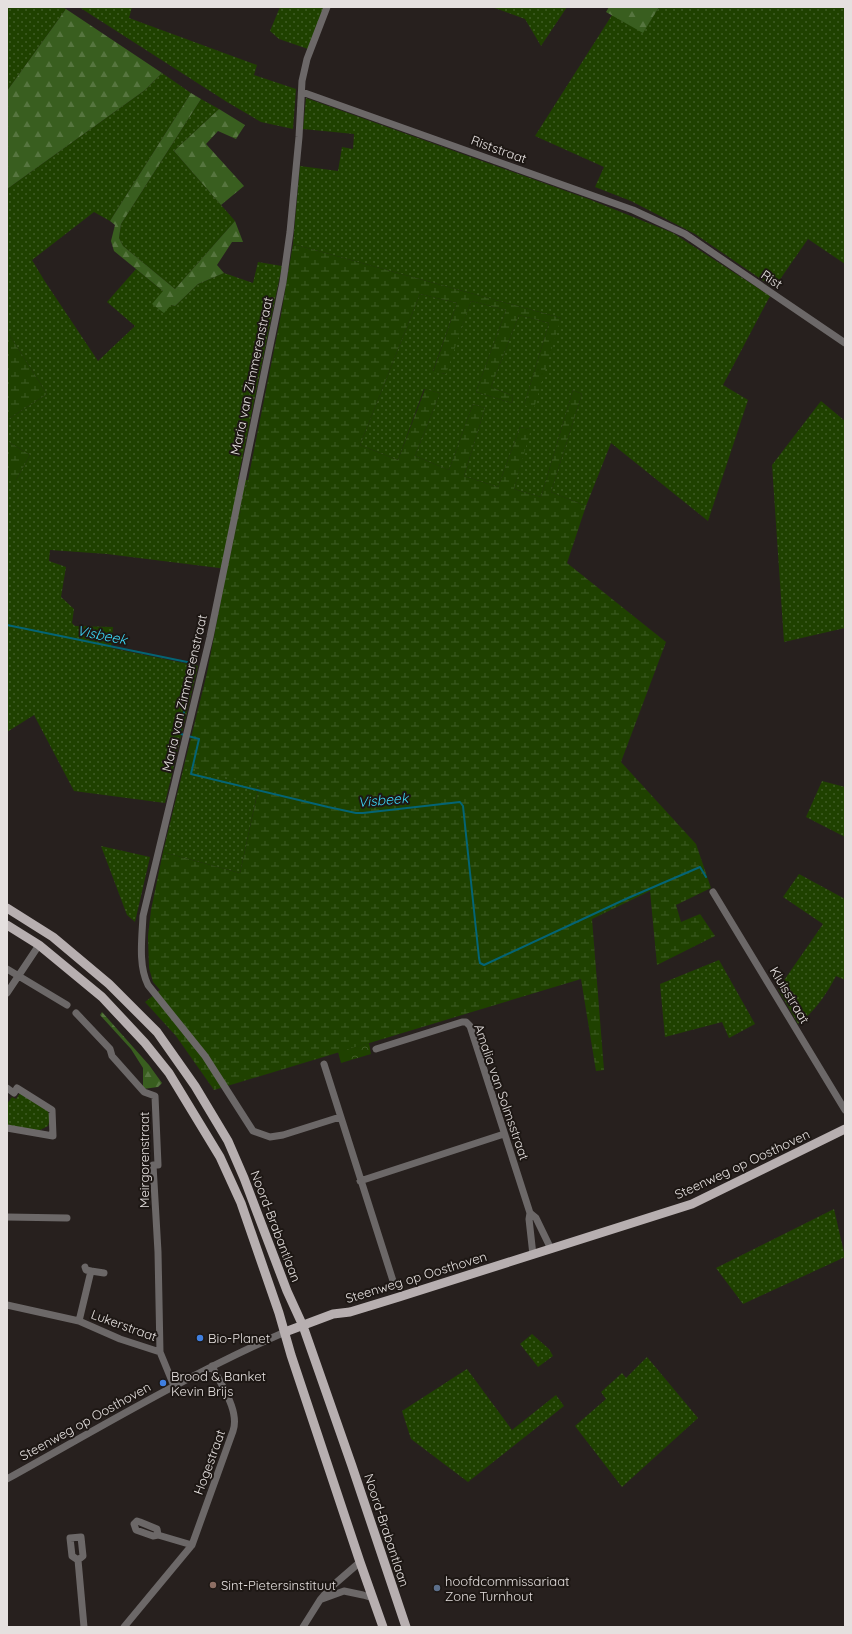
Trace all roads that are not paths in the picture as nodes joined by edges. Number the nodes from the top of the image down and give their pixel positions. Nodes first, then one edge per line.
1 (327, 7) edge
2 (302, 92) junction
3 (686, 234) joint
4 (845, 343) edge
5 (713, 892) dead end
6 (7, 908) edge
7 (7, 925) edge
8 (39, 945) junction
9 (7, 969) edge
10 (19, 975) junction
11 (7, 993) edge
12 (67, 1005) dead end
13 (76, 1013) dead end
14 (376, 1049) dead end
15 (324, 1064) dead end
16 (9, 1089) edge
17 (7, 1097) edge
18 (845, 1110) edge
19 (340, 1117) junction
20 (7, 1128) edge
21 (845, 1130) edge
22 (504, 1134) junction
23 (360, 1181) junction
24 (530, 1213) junction
25 (7, 1217) edge
26 (68, 1218) dead end
27 (551, 1249) junction
28 (533, 1254) junction
29 (104, 1273) dead end
30 (394, 1284) dead end
31 (7, 1305) edge
32 (79, 1321) junction
33 (303, 1326) junction
34 (285, 1332) junction
35 (160, 1352) junction
36 (212, 1366) junction
37 (174, 1386) junction
38 (7, 1479) edge
39 (158, 1534) dead end
40 (192, 1545) junction
41 (78, 1560) dead end
42 (360, 1562) junction
43 (373, 1598) junction
44 (320, 1600) junction
45 (84, 1627) edge
46 (124, 1627) edge
47 (303, 1627) edge
48 (383, 1627) edge
49 (406, 1627) edge

1 - 2 street
2 - 3 street, Riststraat
2 - 19 street, Maria van Zimmerenstraat
3 - 4 street, Rist
5 - 18 street, Kluisstraat
6 - 33 main road, Noord-Brabantlaan
7 - 8 main road, Noord-Brabantlaan
8 - 10 street
8 - 34 main road, Noord-Brabantlaan
9 - 10 street
10 - 11 street
10 - 12 street
13 - 35 street, Meirgorenstraat
14 - 22 street, Amalia van Solmsstraat
15 - 19 street
16 - 17 street
16 - 20 street
19 - 23 street
21 - 27 main road, Steenweg op Oosthoven
22 - 23 street
22 - 24 street, Amalia van Solmsstraat
23 - 30 street
24 - 27 street, Amalia van Solmsstraat
24 - 28 street, Amalia van Solmsstraat
25 - 26 street
27 - 28 main road, Steenweg op Oosthoven
28 - 33 main road, Steenweg op Oosthoven
29 - 32 street, Lukerstraat
31 - 32 street, Lukerstraat
32 - 35 street, Lukerstraat
33 - 34 main road, Steenweg op Oosthoven
33 - 49 main road, Noord-Brabantlaan
34 - 36 street, Steenweg op Oosthoven
34 - 42 main road, Noord-Brabantlaan
35 - 37 street, Meirgorenstraat
36 - 37 street, Steenweg op Oosthoven
36 - 40 street, Hogestraat
37 - 38 street, Steenweg op Oosthoven
39 - 40 street
40 - 46 street, Hogestraat
41 - 45 street
42 - 43 main road, Noord-Brabantlaan
42 - 44 street
43 - 44 street
43 - 48 main road, Noord-Brabantlaan
44 - 47 street

